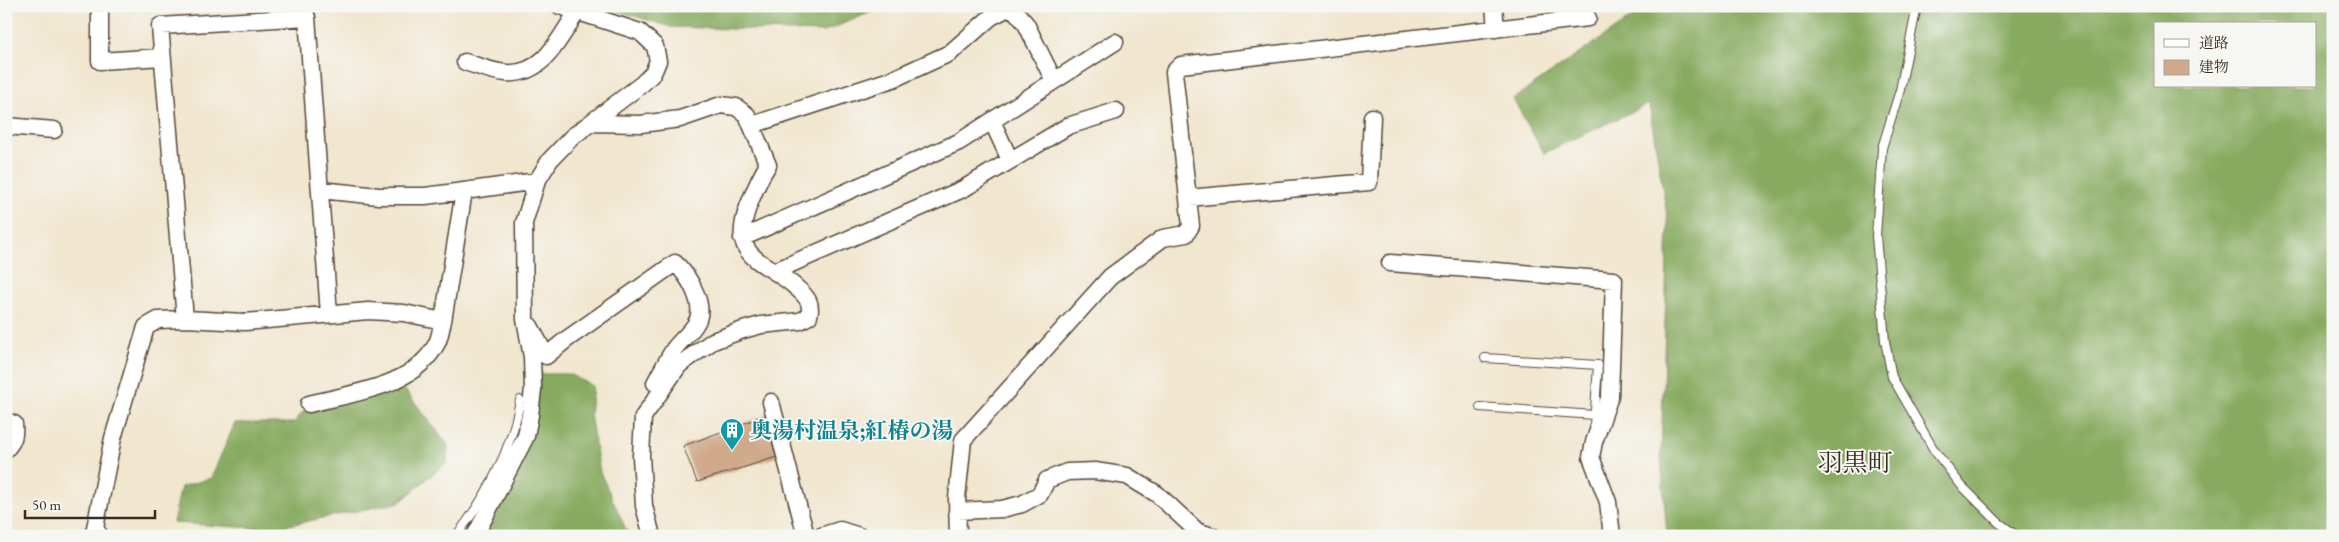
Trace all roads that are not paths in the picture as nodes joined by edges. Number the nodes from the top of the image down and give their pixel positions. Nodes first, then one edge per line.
1 (100, 6) edge
2 (560, 6) edge
3 (1011, 6) edge
4 (1494, 6) edge
5 (1917, 6) edge
6 (577, 12) junction
7 (1588, 18) dead end
8 (1496, 29) junction
9 (1114, 42) dead end
10 (162, 57) junction
11 (465, 62) dead end
12 (1054, 81) junction
13 (1116, 111) dead end
14 (1372, 117) dead end
15 (992, 122) junction
16 (591, 123) junction
17 (752, 125) junction
18 (6, 126) edge
19 (54, 130) dead end
20 (1010, 160) junction
21 (537, 181) junction
22 (320, 190) junction
23 (464, 191) junction
24 (1188, 198) junction
25 (742, 238) junction
26 (1390, 264) dead end
27 (775, 271) junction
28 (329, 314) junction
29 (525, 318) junction
30 (184, 319) junction
31 (442, 320) junction
32 (1485, 358) dead end
33 (520, 400) dead end
34 (771, 402) dead end
35 (308, 404) dead end
36 (1480, 408) dead end
37 (1595, 415) junction
38 (643, 417) junction
39 (6, 421) edge
40 (1594, 442) junction
41 (6, 449) edge
42 (957, 511) junction
43 (100, 536) edge
44 (456, 536) edge
45 (475, 536) edge
46 (652, 536) edge
47 (806, 536) edge
48 (821, 536) edge
49 (859, 536) edge
50 (958, 536) edge
51 (1212, 536) edge
52 (1612, 536) edge
53 (2017, 536) edge

1 - 10 street
2 - 6 street
3 - 12 street
3 - 17 street
4 - 8 street
5 - 53 lane
6 - 11 street
6 - 16 street
7 - 8 street
8 - 24 street
9 - 12 street
10 - 22 street
10 - 30 street
12 - 15 street
13 - 20 street
14 - 24 street
15 - 20 street
15 - 25 street
16 - 17 street
16 - 21 street
17 - 25 street
18 - 19 street
20 - 27 street
21 - 23 street
21 - 29 street
22 - 23 street
22 - 28 street
23 - 31 street
24 - 42 street
25 - 27 street
26 - 40 street
27 - 38 street
28 - 30 street
28 - 31 street
29 - 38 street
29 - 45 street
30 - 43 street
31 - 35 street
32 - 37 lane
33 - 44 lane
34 - 47 street
36 - 37 lane
37 - 40 lane
38 - 46 street
39 - 41 street
40 - 52 street
42 - 50 street
42 - 51 street
48 - 49 street

